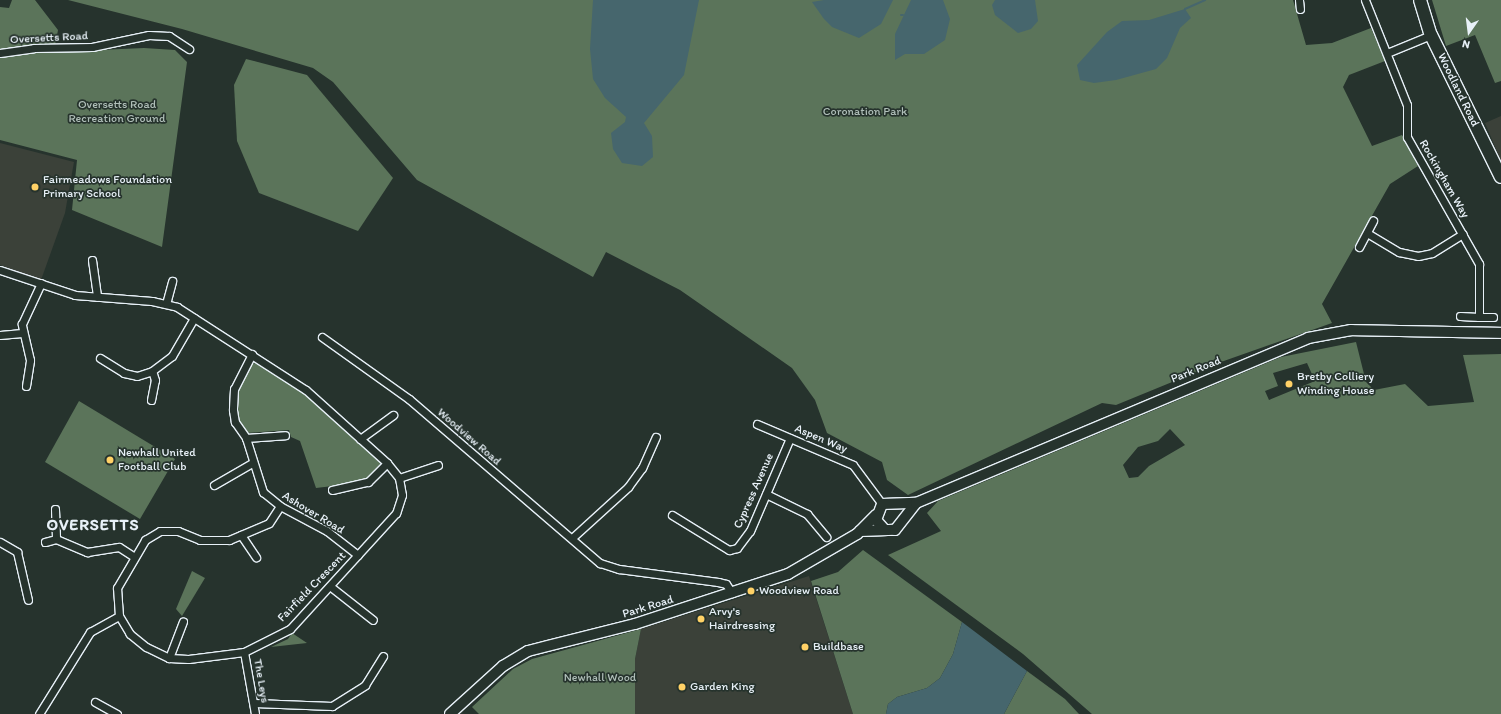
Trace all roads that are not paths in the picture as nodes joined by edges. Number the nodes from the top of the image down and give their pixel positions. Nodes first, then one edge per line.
1 (1299, 0) edge
2 (1365, 0) edge
3 (1420, 0) edge
4 (1300, 9) dead end
5 (1431, 35) junction
6 (189, 49) dead end
7 (0, 53) edge
8 (1387, 53) junction
9 (1501, 178) edge
10 (1374, 222) dead end
11 (1367, 234) junction
12 (1463, 234) junction
13 (1359, 248) dead end
14 (92, 260) dead end
15 (0, 270) edge
16 (172, 281) dead end
17 (41, 283) junction
18 (97, 297) junction
19 (166, 304) junction
20 (1460, 316) dead end
21 (1479, 317) junction
22 (1493, 317) dead end
23 (194, 318) junction
24 (22, 333) junction
25 (1501, 333) edge
26 (0, 335) edge
27 (322, 337) dead end
28 (252, 354) junction
29 (100, 358) dead end
30 (152, 371) junction
31 (26, 386) dead end
32 (151, 400) dead end
33 (393, 415) dead end
34 (757, 424) dead end
35 (285, 435) dead end
36 (656, 437) dead end
37 (246, 438) junction
38 (790, 438) junction
39 (360, 439) junction
40 (252, 463) junction
41 (387, 463) junction
42 (438, 465) dead end
43 (399, 478) junction
44 (214, 485) dead end
45 (332, 490) dead end
46 (766, 494) junction
47 (896, 503) junction
48 (916, 503) junction
49 (882, 504) junction
50 (280, 506) junction
51 (55, 509) dead end
52 (672, 515) dead end
53 (876, 515) junction
54 (904, 519) junction
55 (885, 530) junction
56 (860, 531) junction
57 (241, 535) junction
58 (826, 537) dead end
59 (572, 538) junction
60 (56, 539) junction
61 (0, 542) edge
62 (45, 542) dead end
63 (358, 555) junction
64 (133, 556) junction
65 (256, 557) dead end
66 (331, 587) junction
67 (732, 593) junction
68 (28, 600) dead end
69 (119, 616) junction
70 (373, 620) dead end
71 (183, 622) dead end
72 (244, 652) junction
73 (383, 656) dead end
74 (169, 658) junction
75 (95, 702) dead end
76 (254, 703) junction
77 (39, 714) edge
78 (117, 714) edge
79 (255, 714) edge
80 (450, 714) edge

1 - 4 street
2 - 8 street, Rockingham Way
3 - 5 highway, Woodland Road
5 - 8 street
5 - 9 highway, Woodland Road
6 - 7 street, Oversetts Road
8 - 12 street, Rockingham Way
10 - 11 street
11 - 12 street
11 - 13 street
12 - 21 street, Rockingham Way
14 - 18 street
15 - 17 street
16 - 19 street
17 - 18 street
17 - 24 street
18 - 19 street
19 - 23 street
20 - 21 street
21 - 22 street
23 - 28 street
23 - 30 street
24 - 26 street
24 - 31 street
25 - 48 main road, Park Road
27 - 59 street, Woodview Road
28 - 37 street, Ashover Road
28 - 39 street
29 - 30 street
30 - 32 street
33 - 39 street
34 - 38 street, Aspen Way
35 - 37 street
36 - 59 street
37 - 40 street, Ashover Road
38 - 46 street, Cypress Avenue
38 - 49 street, Aspen Way
39 - 41 street
40 - 44 street
40 - 50 street, Ashover Road
41 - 43 street
41 - 45 street
42 - 43 street
43 - 63 street, Fairfield Crescent
46 - 52 street, Cypress Avenue
46 - 58 street
47 - 48 main road, Park Road
47 - 49 main road, Park Road
47 - 54 main road
48 - 54 main road, Park Road
49 - 53 main road, Park Road
50 - 57 street
50 - 63 street, Ashover Road
51 - 60 street
53 - 55 main road
53 - 56 main road, Park Road
54 - 55 main road, Park Road
55 - 56 main road, Park Road
56 - 67 main road, Park Road
57 - 64 street
57 - 65 street
59 - 67 street, Woodview Road
60 - 62 street
60 - 64 street
61 - 68 street
63 - 66 street, Fairfield Crescent
64 - 69 street
66 - 70 street
66 - 72 street, Fairfield Crescent
67 - 80 main road, Park Road
69 - 74 street, Fairfield Crescent
69 - 77 street
71 - 74 street
72 - 74 street, Fairfield Crescent
72 - 76 street, The Leys
73 - 76 street
75 - 78 street
76 - 79 street, The Leys

